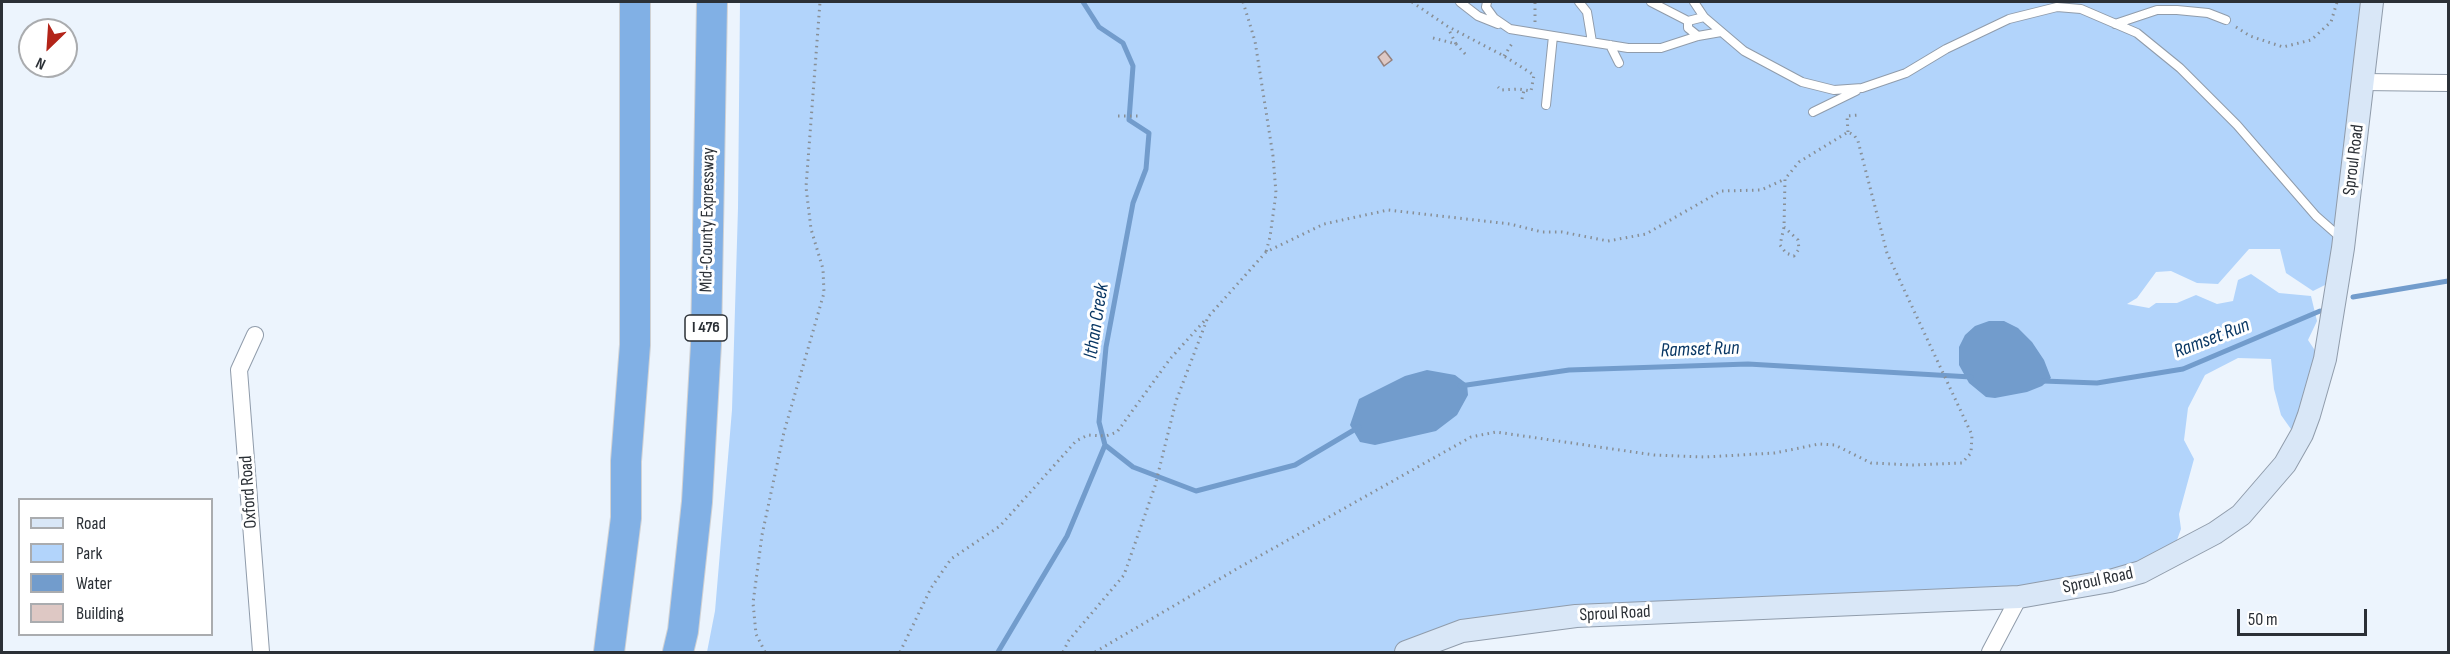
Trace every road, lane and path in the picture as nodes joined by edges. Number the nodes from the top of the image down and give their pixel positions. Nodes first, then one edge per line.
1 (635, 2) edge
2 (712, 2) edge
3 (820, 2) edge
4 (1243, 2) edge
5 (1412, 2) edge
6 (1460, 2) edge
7 (1487, 2) edge
8 (1535, 2) edge
9 (1579, 2) edge
10 (1651, 2) edge
11 (1694, 2) edge
12 (2337, 2) edge
13 (2372, 2) edge
14 (1704, 17) junction
15 (1688, 21) junction
16 (2226, 21) joint
17 (2115, 24) junction
18 (1447, 26) junction
19 (1510, 29) junction
20 (1721, 32) junction
21 (1534, 33) junction
22 (1553, 36) junction
23 (1698, 36) junction
24 (1433, 38) dead end
25 (1592, 42) junction
26 (1456, 44) junction
27 (1610, 45) junction
28 (1467, 56) dead end
29 (1619, 63) dead end
30 (2363, 82) junction
31 (2448, 83) edge
32 (1498, 87) dead end
33 (1862, 88) junction
34 (1524, 90) junction
35 (1522, 99) dead end
36 (1546, 105) dead end
37 (1813, 112) dead end
38 (1859, 115) dead end
39 (1118, 116) dead end
40 (1140, 116) dead end
41 (1848, 132) junction
42 (1785, 179) junction
43 (1784, 227) junction
44 (2344, 240) junction
45 (1266, 252) junction
46 (1208, 317) junction
47 (255, 334) dead end
48 (2019, 597) junction
49 (261, 652) edge
50 (609, 652) edge
51 (678, 652) edge
52 (765, 652) edge
53 (900, 652) edge
54 (1063, 652) edge
55 (1095, 652) edge
56 (1406, 652) edge
57 (1990, 652) edge

1 - 50 highway
2 - 51 highway, Mid-County Expressway / I 476
3 - 52 path
4 - 45 path
5 - 18 path
6 - 19 lane
7 - 19 lane
8 - 21 path
9 - 25 lane
10 - 15 lane
11 - 14 lane
12 - 16 path
13 - 30 main road, Sproul Road
14 - 15 lane
14 - 20 lane
15 - 23 lane
16 - 17 lane
17 - 33 lane
17 - 44 lane
18 - 26 path
18 - 34 path
19 - 21 lane
20 - 23 lane
20 - 33 lane
21 - 22 lane
22 - 25 lane
22 - 36 lane
23 - 27 lane
24 - 26 path
25 - 27 lane
26 - 28 path
27 - 29 lane
30 - 31 street
30 - 44 main road, Sproul Road
32 - 34 path
33 - 37 lane
34 - 35 path
38 - 41 path
39 - 40 path
41 - 42 path
41 - 55 path
42 - 43 path
42 - 45 path
43 - 43 path
44 - 48 main road, Sproul Road
45 - 46 path
46 - 53 path
46 - 54 path
47 - 49 street, Oxford Road
48 - 56 main road, Sproul Road
48 - 57 street

